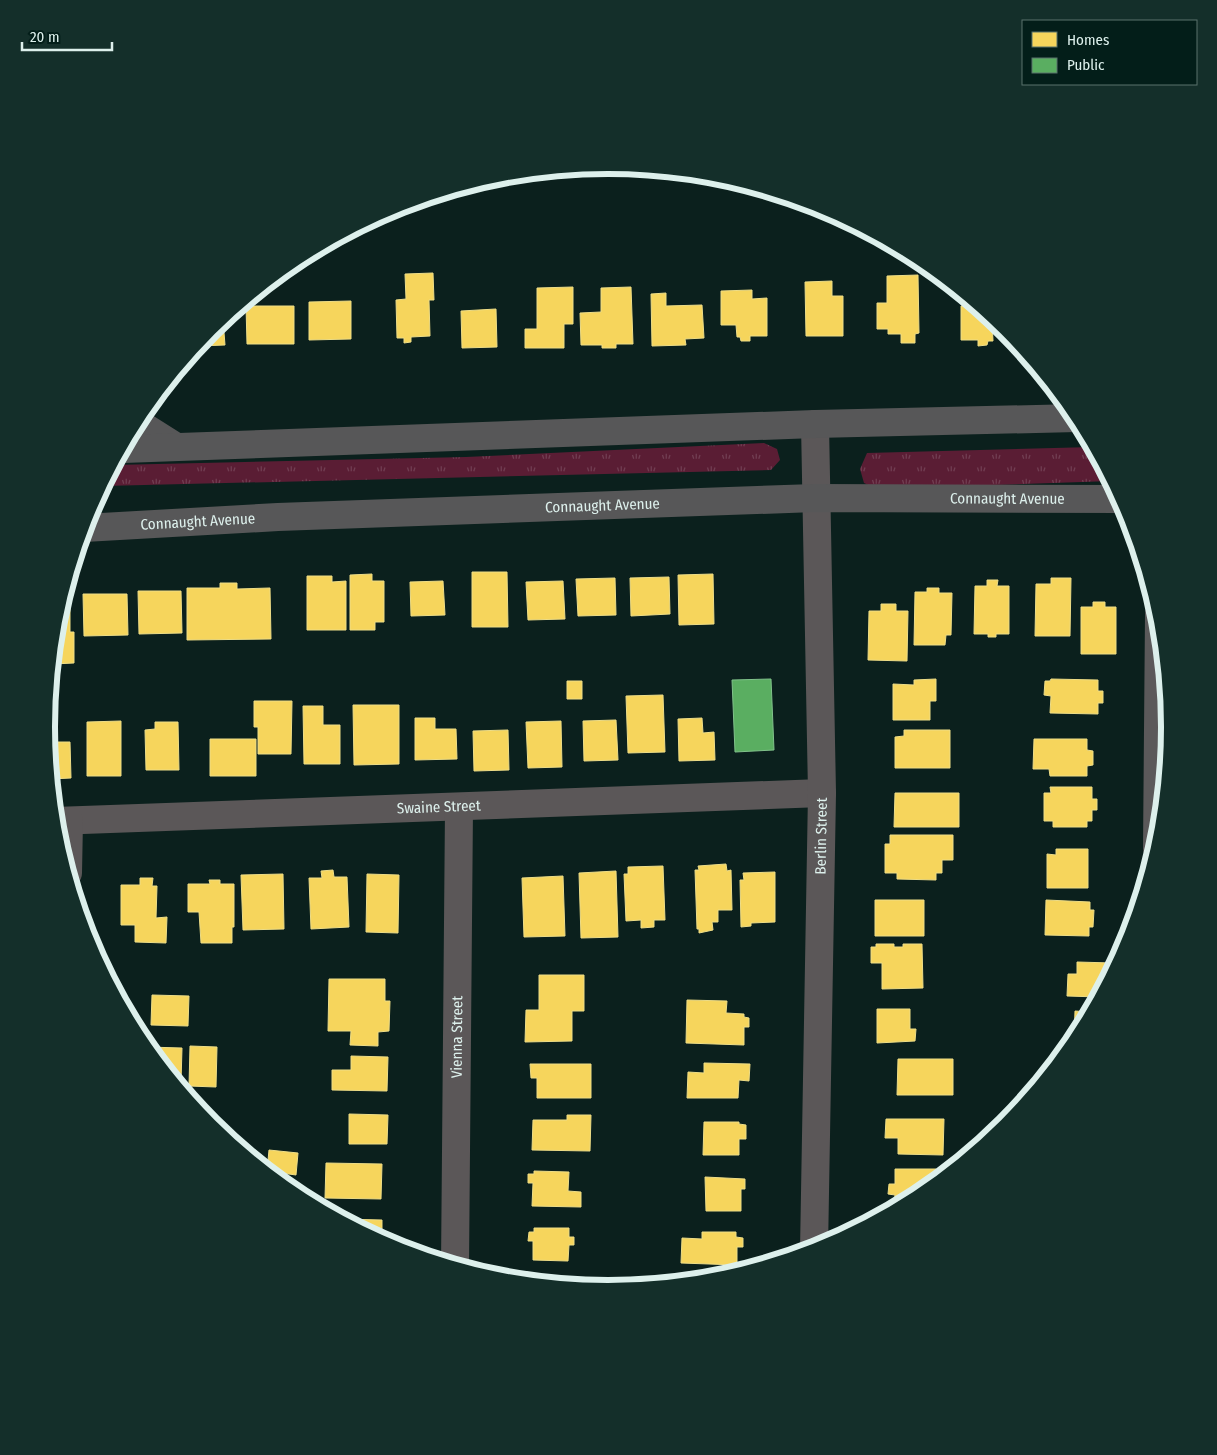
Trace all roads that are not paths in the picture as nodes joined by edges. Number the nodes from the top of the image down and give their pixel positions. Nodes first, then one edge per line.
1 (1068, 418) edge
2 (815, 424) junction
3 (144, 426) edge
4 (175, 446) junction
5 (130, 449) edge
6 (815, 498) junction
7 (1112, 499) edge
8 (93, 528) edge
9 (1159, 669) edge
10 (822, 794) junction
11 (1157, 796) edge
12 (458, 808) junction
13 (64, 821) edge
14 (814, 1241) edge
15 (455, 1259) edge

1 - 2 main road
2 - 4 main road
2 - 6 street, Berlin Street
3 - 4 main road
4 - 5 main road
6 - 7 main road, Connaught Avenue
6 - 8 main road, Connaught Avenue
6 - 10 street, Berlin Street
9 - 11 street
10 - 12 street, Swaine Street
10 - 14 street, Berlin Street
12 - 13 street, Swaine Street
12 - 15 street, Vienna Street

